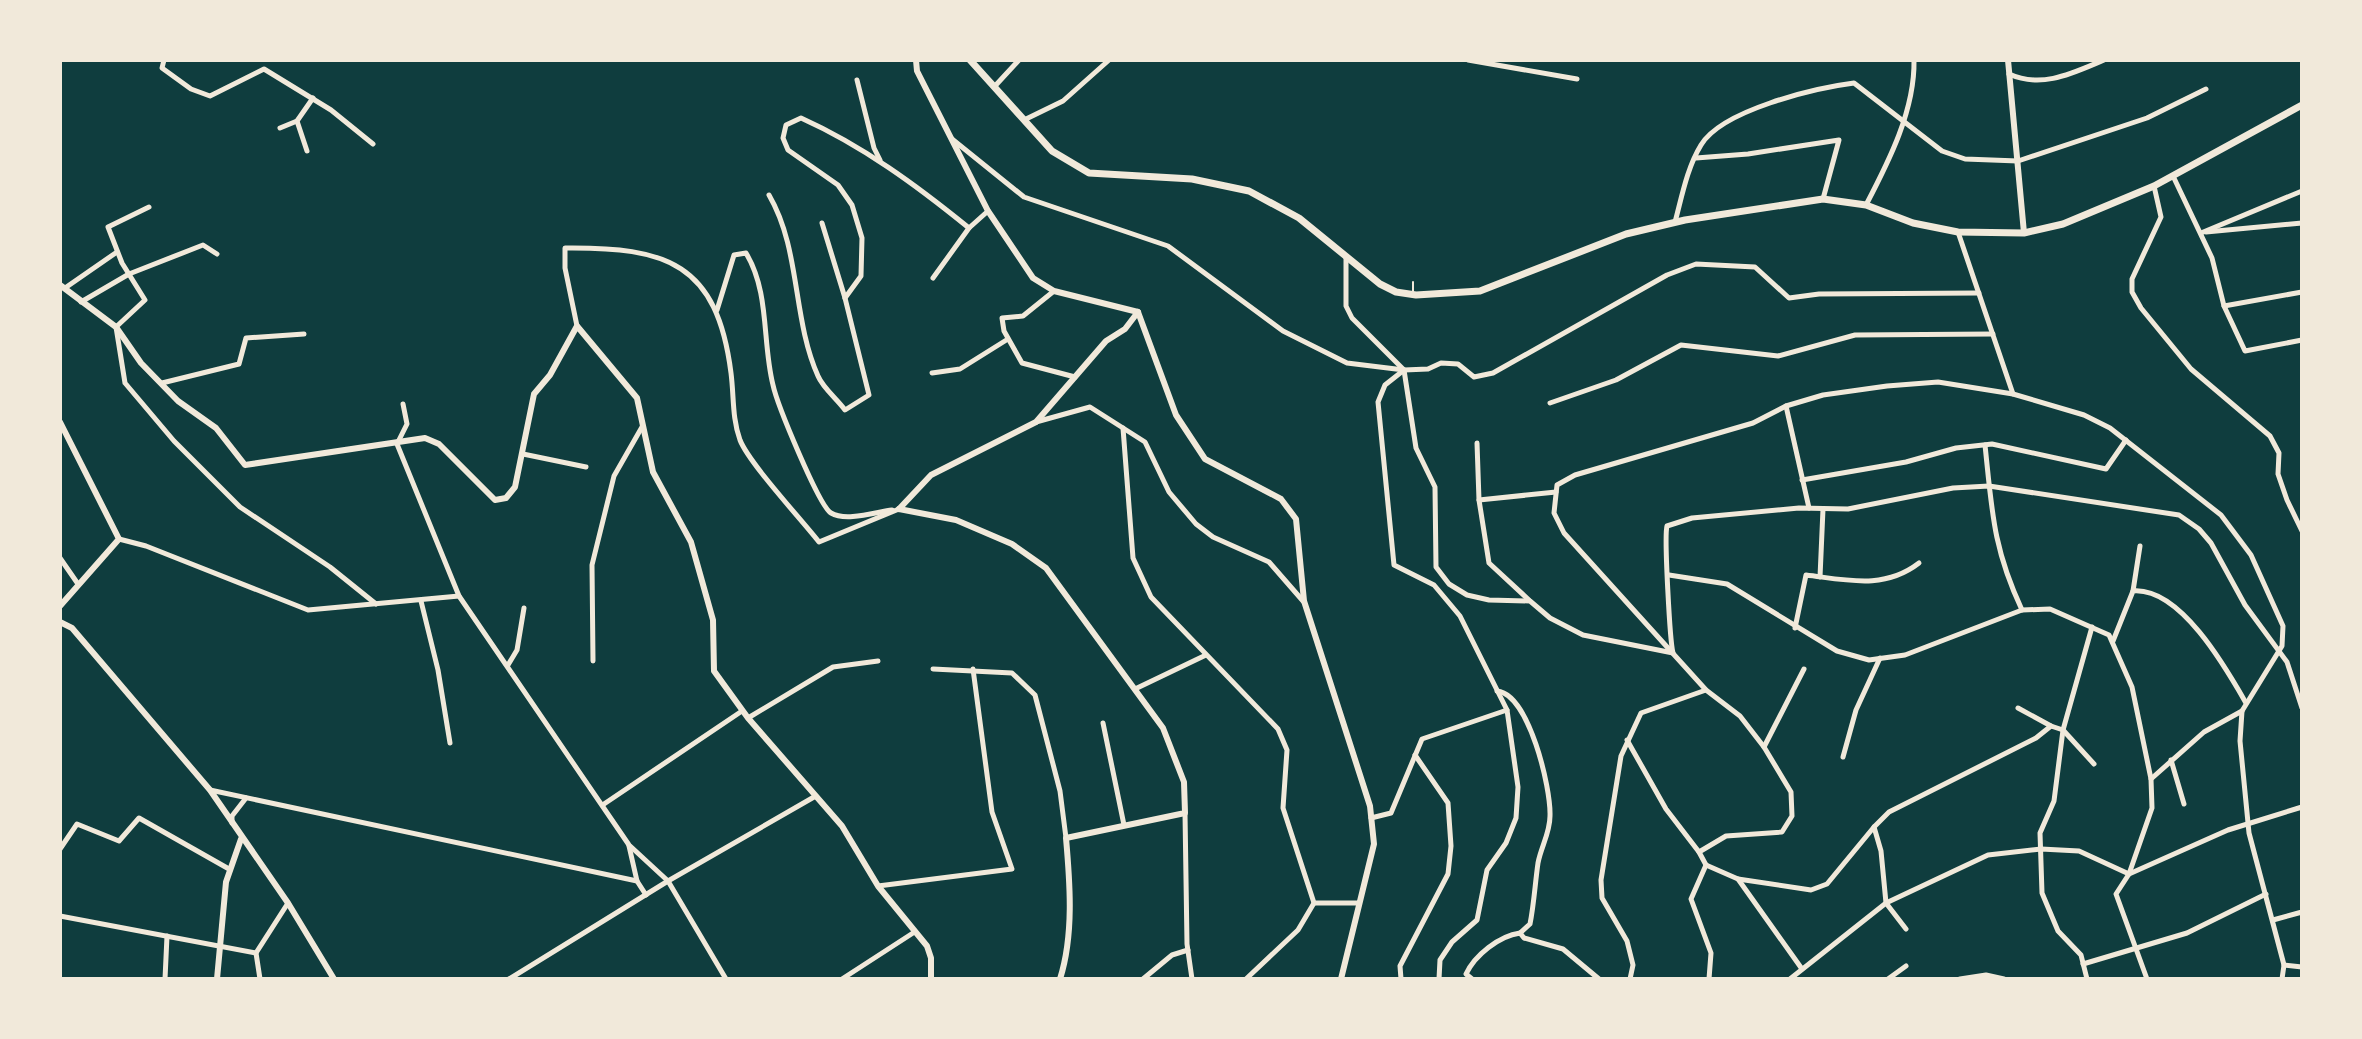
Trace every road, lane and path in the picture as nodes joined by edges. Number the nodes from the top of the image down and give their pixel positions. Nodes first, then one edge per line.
1 (164, 60) edge
2 (916, 60) edge
3 (970, 60) edge
4 (1019, 60) edge
5 (1109, 60) edge
6 (1468, 60) edge
7 (1914, 60) edge
8 (2008, 60) edge
9 (2104, 60) edge
10 (2009, 74) junction
11 (1577, 79) dead end
12 (857, 80) dead end
13 (995, 86) junction
14 (2206, 89) dead end
15 (313, 98) junction
16 (2302, 105) edge
17 (1903, 119) junction
18 (1024, 120) junction
19 (297, 121) junction
20 (280, 128) dead end
21 (949, 136) junction
22 (373, 144) dead end
23 (307, 151) dead end
24 (1696, 158) junction
25 (881, 161) junction
26 (2018, 161) junction
27 (2173, 176) junction
28 (2154, 186) junction
29 (2302, 191) edge
30 (769, 195) dead end
31 (1823, 199) junction
32 (1866, 205) junction
33 (149, 207) dead end
34 (988, 211) junction
35 (822, 223) dead end
36 (1675, 223) junction
37 (2302, 223) edge
38 (969, 228) junction
39 (1958, 232) junction
40 (2024, 233) junction
41 (2201, 233) junction
42 (117, 252) junction
43 (217, 254) dead end
44 (1346, 256) junction
45 (129, 274) junction
46 (933, 278) dead end
47 (1413, 282) dead end
48 (62, 286) edge
49 (1054, 291) junction
50 (2302, 292) edge
51 (1979, 293) junction
52 (1416, 295) junction
53 (845, 298) junction
54 (81, 302) junction
55 (2224, 306) junction
56 (717, 311) junction
57 (1138, 312) junction
58 (577, 326) junction
59 (116, 327) junction
60 (304, 334) dead end
61 (1993, 334) junction
62 (1008, 339) junction
63 (2302, 340) edge
64 (1404, 370) junction
65 (932, 373) dead end
66 (1075, 377) junction
67 (162, 383) junction
68 (2013, 394) junction
69 (1550, 403) dead end
70 (403, 404) dead end
71 (1786, 406) junction
72 (60, 422) edge
73 (1036, 422) junction
74 (643, 426) junction
75 (1123, 428) junction
76 (2126, 440) junction
77 (1477, 443) dead end
78 (397, 444) junction
79 (1985, 445) junction
80 (523, 454) junction
81 (586, 467) dead end
82 (1802, 480) junction
83 (1989, 486) junction
84 (1556, 492) junction
85 (1479, 500) junction
86 (1809, 508) junction
87 (899, 509) junction
88 (1823, 509) junction
89 (2302, 531) edge
90 (119, 539) junction
91 (2140, 546) dead end
92 (60, 558) edge
93 (1919, 563) dead end
94 (1669, 575) junction
95 (1820, 577) junction
96 (78, 584) junction
97 (1449, 584) junction
98 (2133, 591) junction
99 (1440, 592) junction
100 (459, 596) junction
101 (421, 601) junction
102 (1304, 601) junction
103 (1530, 601) junction
104 (376, 604) junction
105 (60, 606) edge
106 (524, 608) dead end
107 (2022, 610) junction
108 (60, 622) edge
109 (2092, 627) junction
110 (1795, 628) junction
111 (2113, 642) junction
112 (2280, 650) junction
113 (1673, 653) junction
114 (1206, 655) junction
115 (1880, 658) junction
116 (593, 661) dead end
117 (878, 661) dead end
118 (508, 665) junction
119 (933, 669) dead end
120 (973, 669) junction
121 (1804, 669) dead end
122 (1135, 689) junction
123 (1706, 690) junction
124 (1497, 691) junction
125 (2246, 703) junction
126 (2018, 708) dead end
127 (2302, 708) edge
128 (1507, 710) junction
129 (742, 711) junction
130 (2242, 711) junction
131 (748, 718) junction
132 (1103, 723) dead end
133 (2051, 726) junction
134 (2063, 730) junction
135 (1627, 740) junction
136 (450, 743) dead end
137 (1764, 747) junction
138 (1415, 755) junction
139 (1843, 757) dead end
140 (2171, 760) junction
141 (2094, 764) dead end
142 (2151, 779) junction
143 (210, 790) junction
144 (814, 797) junction
145 (246, 798) junction
146 (604, 804) junction
147 (2184, 804) dead end
148 (2302, 807) edge
149 (1185, 813) junction
150 (1371, 818) junction
151 (2248, 823) junction
152 (232, 824) junction
153 (1124, 825) junction
154 (1874, 827) junction
155 (1066, 838) junction
156 (241, 839) junction
157 (629, 845) junction
158 (60, 849) edge
159 (2041, 849) junction
160 (1699, 852) junction
161 (1706, 865) junction
162 (229, 869) junction
163 (2129, 874) junction
164 (1738, 879) junction
165 (637, 881) junction
166 (668, 881) junction
167 (878, 886) junction
168 (2266, 894) junction
169 (646, 895) junction
170 (288, 903) junction
171 (1314, 903) junction
172 (1357, 903) junction
173 (1886, 903) junction
174 (2302, 912) edge
175 (60, 916) edge
176 (2273, 920) junction
177 (1906, 929) dead end
178 (913, 933) junction
179 (1520, 933) junction
180 (167, 936) junction
181 (221, 946) junction
182 (1188, 950) junction
183 (2134, 952) junction
184 (256, 953) junction
185 (2083, 964) junction
186 (2284, 965) junction
187 (1906, 966) dead end
188 (2302, 967) edge
189 (1802, 969) junction
190 (165, 979) edge
191 (217, 979) edge
192 (260, 979) edge
193 (334, 979) edge
194 (509, 979) edge
195 (726, 979) edge
196 (842, 979) edge
197 (931, 979) edge
198 (1060, 979) edge
199 (1143, 979) edge
200 (1192, 979) edge
201 (1246, 979) edge
202 (1341, 979) edge
203 (1401, 979) edge
204 (1439, 979) edge
205 (1472, 979) edge
206 (1599, 979) edge
207 (1630, 979) edge
208 (1709, 979) edge
209 (1790, 979) edge
210 (1888, 979) edge
211 (1960, 979) edge
212 (2004, 979) edge
213 (2087, 979) edge
214 (2147, 979) edge
215 (2282, 979) edge

1 - 15 street
2 - 21 street
3 - 13 main road
4 - 13 street
5 - 18 street
6 - 11 street
7 - 17 street
8 - 10 street
9 - 10 street
10 - 26 street
12 - 25 street
13 - 18 main road
14 - 26 street
15 - 19 street
15 - 22 street
16 - 27 main road
17 - 24 street
17 - 26 street
17 - 32 street
18 - 44 main road
19 - 20 street
19 - 23 street
21 - 34 street
21 - 64 street
24 - 31 street
24 - 36 street
25 - 38 street
25 - 53 street
26 - 40 street
27 - 28 main road
27 - 41 street
28 - 40 main road
28 - 89 street
29 - 41 street
30 - 53 street
31 - 32 main road
31 - 36 main road
32 - 39 main road
33 - 42 street
34 - 38 street
34 - 49 street
35 - 53 street
36 - 52 main road
37 - 41 street
38 - 46 street
39 - 40 main road
39 - 51 street
41 - 55 street
42 - 45 street
42 - 48 street
43 - 45 street
44 - 52 main road
44 - 64 street
45 - 54 street
45 - 59 street
47 - 52 lane
48 - 54 street
49 - 57 street
49 - 62 street
50 - 55 street
51 - 61 street
51 - 64 street
54 - 59 street
55 - 63 street
56 - 58 street
56 - 87 street
56 - 87 street
57 - 66 street
57 - 102 street
58 - 74 street
58 - 80 street
59 - 67 street
59 - 104 street
60 - 67 street
61 - 68 street
61 - 69 street
62 - 65 street
62 - 66 street
64 - 97 street
64 - 99 street
66 - 73 street
67 - 78 street
68 - 71 street
68 - 76 street
70 - 78 street
71 - 82 street
71 - 84 street
72 - 90 street
73 - 75 street
73 - 87 street
74 - 116 street
74 - 129 street
75 - 102 street
75 - 114 street
76 - 79 street
76 - 112 street
77 - 85 street
78 - 80 street
78 - 100 street
79 - 82 street
79 - 83 street
80 - 81 street
82 - 86 street
83 - 88 street
83 - 107 street
83 - 112 street
84 - 85 street
84 - 113 street
85 - 103 street
86 - 88 street
86 - 94 street
87 - 122 street
88 - 95 street
90 - 96 street
90 - 104 street
91 - 98 street
92 - 96 street
93 - 95 street
94 - 110 street
94 - 113 street
95 - 110 street
96 - 105 street
97 - 99 street
97 - 103 street
98 - 111 street
98 - 125 street
99 - 124 street
100 - 101 street
100 - 118 street
101 - 104 street
101 - 136 street
102 - 150 street
103 - 113 street
106 - 118 street
107 - 109 street
107 - 115 street
108 - 143 street
109 - 111 street
109 - 134 street
110 - 115 street
111 - 142 street
112 - 125 street
112 - 127 street
113 - 123 street
114 - 122 street
114 - 171 street
115 - 139 street
117 - 131 street
118 - 146 street
119 - 120 street
120 - 155 street
120 - 167 street
121 - 137 street
122 - 149 street
123 - 135 street
123 - 137 street
124 - 128 street
124 - 179 street
125 - 130 street
126 - 133 street
128 - 138 street
128 - 204 street
129 - 131 street
129 - 146 street
130 - 140 street
130 - 151 street
131 - 144 street
132 - 153 street
133 - 134 street
133 - 154 street
134 - 141 street
134 - 159 street
135 - 160 street
135 - 207 street
137 - 160 street
138 - 150 street
138 - 203 street
140 - 142 street
140 - 147 street
142 - 163 street
143 - 145 street
143 - 152 street
144 - 166 street
144 - 167 street
145 - 152 street
145 - 165 street
146 - 157 street
148 - 151 street
149 - 153 street
149 - 182 street
150 - 172 street
151 - 163 street
151 - 168 street
152 - 156 street
153 - 155 street
154 - 164 street
154 - 173 street
155 - 198 street
156 - 162 street
156 - 170 street
157 - 165 street
157 - 166 street
158 - 162 street
159 - 163 street
159 - 173 street
159 - 185 street
160 - 161 street
161 - 164 street
161 - 208 street
162 - 181 street
163 - 183 street
164 - 189 street
165 - 169 street
166 - 169 street
166 - 195 street
167 - 178 street
168 - 176 street
168 - 183 street
169 - 194 street
170 - 184 street
170 - 193 street
171 - 172 street
171 - 201 street
172 - 202 street
173 - 177 street
173 - 189 street
174 - 176 street
175 - 180 street
176 - 186 street
178 - 196 street
178 - 197 street
179 - 205 street
179 - 206 street
180 - 181 street
180 - 190 street
181 - 184 street
181 - 191 street
182 - 199 street
182 - 200 street
183 - 185 street
183 - 214 street
184 - 192 street
185 - 213 street
186 - 188 street
186 - 215 street
187 - 210 street
189 - 209 street
211 - 212 street

